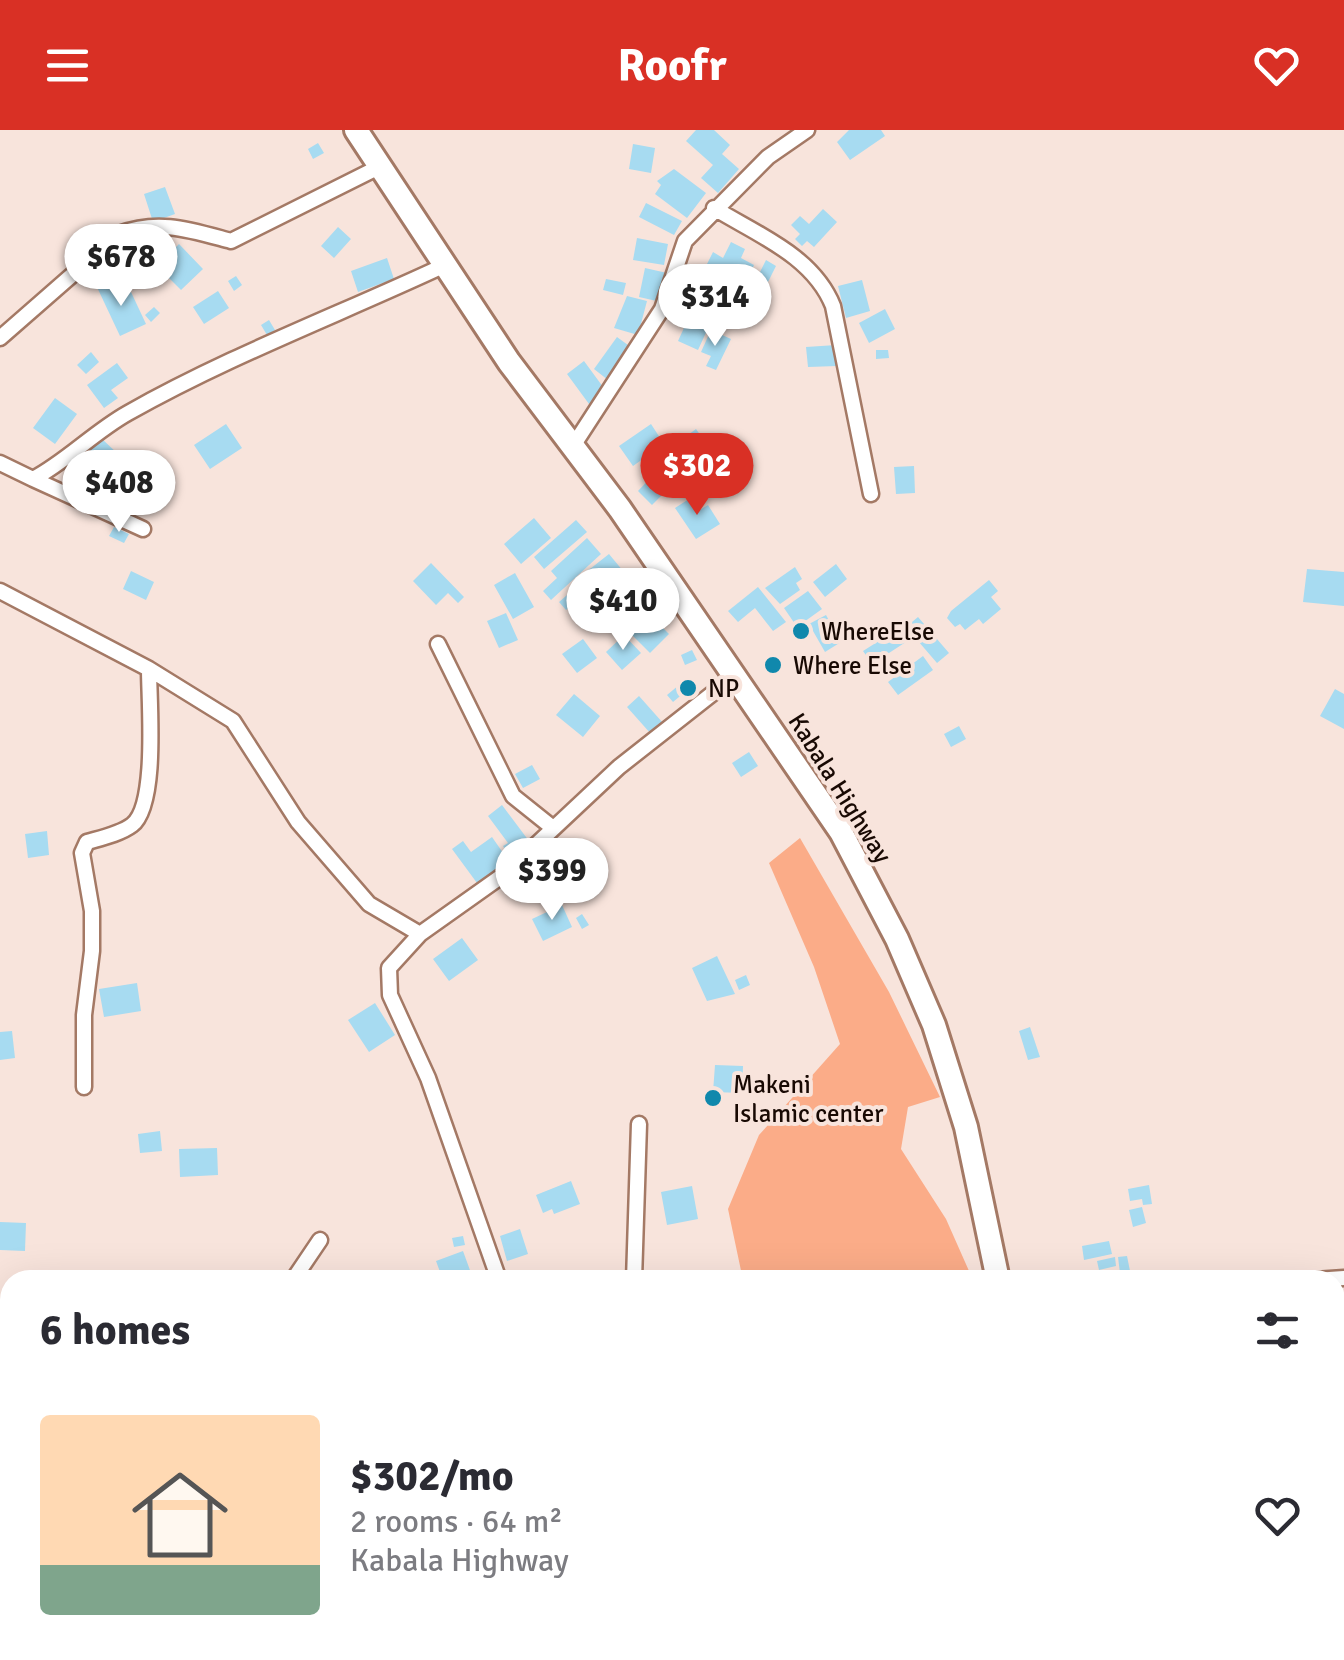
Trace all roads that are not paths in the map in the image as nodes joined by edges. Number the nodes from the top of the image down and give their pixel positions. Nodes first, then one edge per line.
1 (356, 130) edge
2 (807, 130) edge
3 (377, 168) junction
4 (714, 208) junction
5 (443, 266) junction
6 (0, 338) edge
7 (574, 446) junction
8 (0, 463) edge
9 (33, 479) junction
10 (871, 494) dead end
11 (143, 529) dead end
12 (0, 590) edge
13 (438, 644) dead end
14 (149, 669) junction
15 (736, 675) junction
16 (553, 828) junction
17 (420, 934) junction
18 (84, 1086) dead end
19 (639, 1124) dead end
20 (320, 1240) dead end
21 (300, 1270) edge
22 (495, 1270) edge
23 (634, 1270) edge
24 (996, 1270) edge

1 - 3 main road, Kabala Highway
2 - 4 street
3 - 5 main road, Kabala Highway
3 - 6 street
4 - 7 street
4 - 10 street
5 - 7 main road, Kabala Highway
5 - 9 street
7 - 15 main road, Kabala Highway
8 - 9 street
9 - 11 street
12 - 14 street
13 - 16 street
14 - 17 street
14 - 18 street
15 - 16 street
15 - 24 main road, Kabala Highway
16 - 17 street
17 - 22 street
19 - 23 street
20 - 21 street

